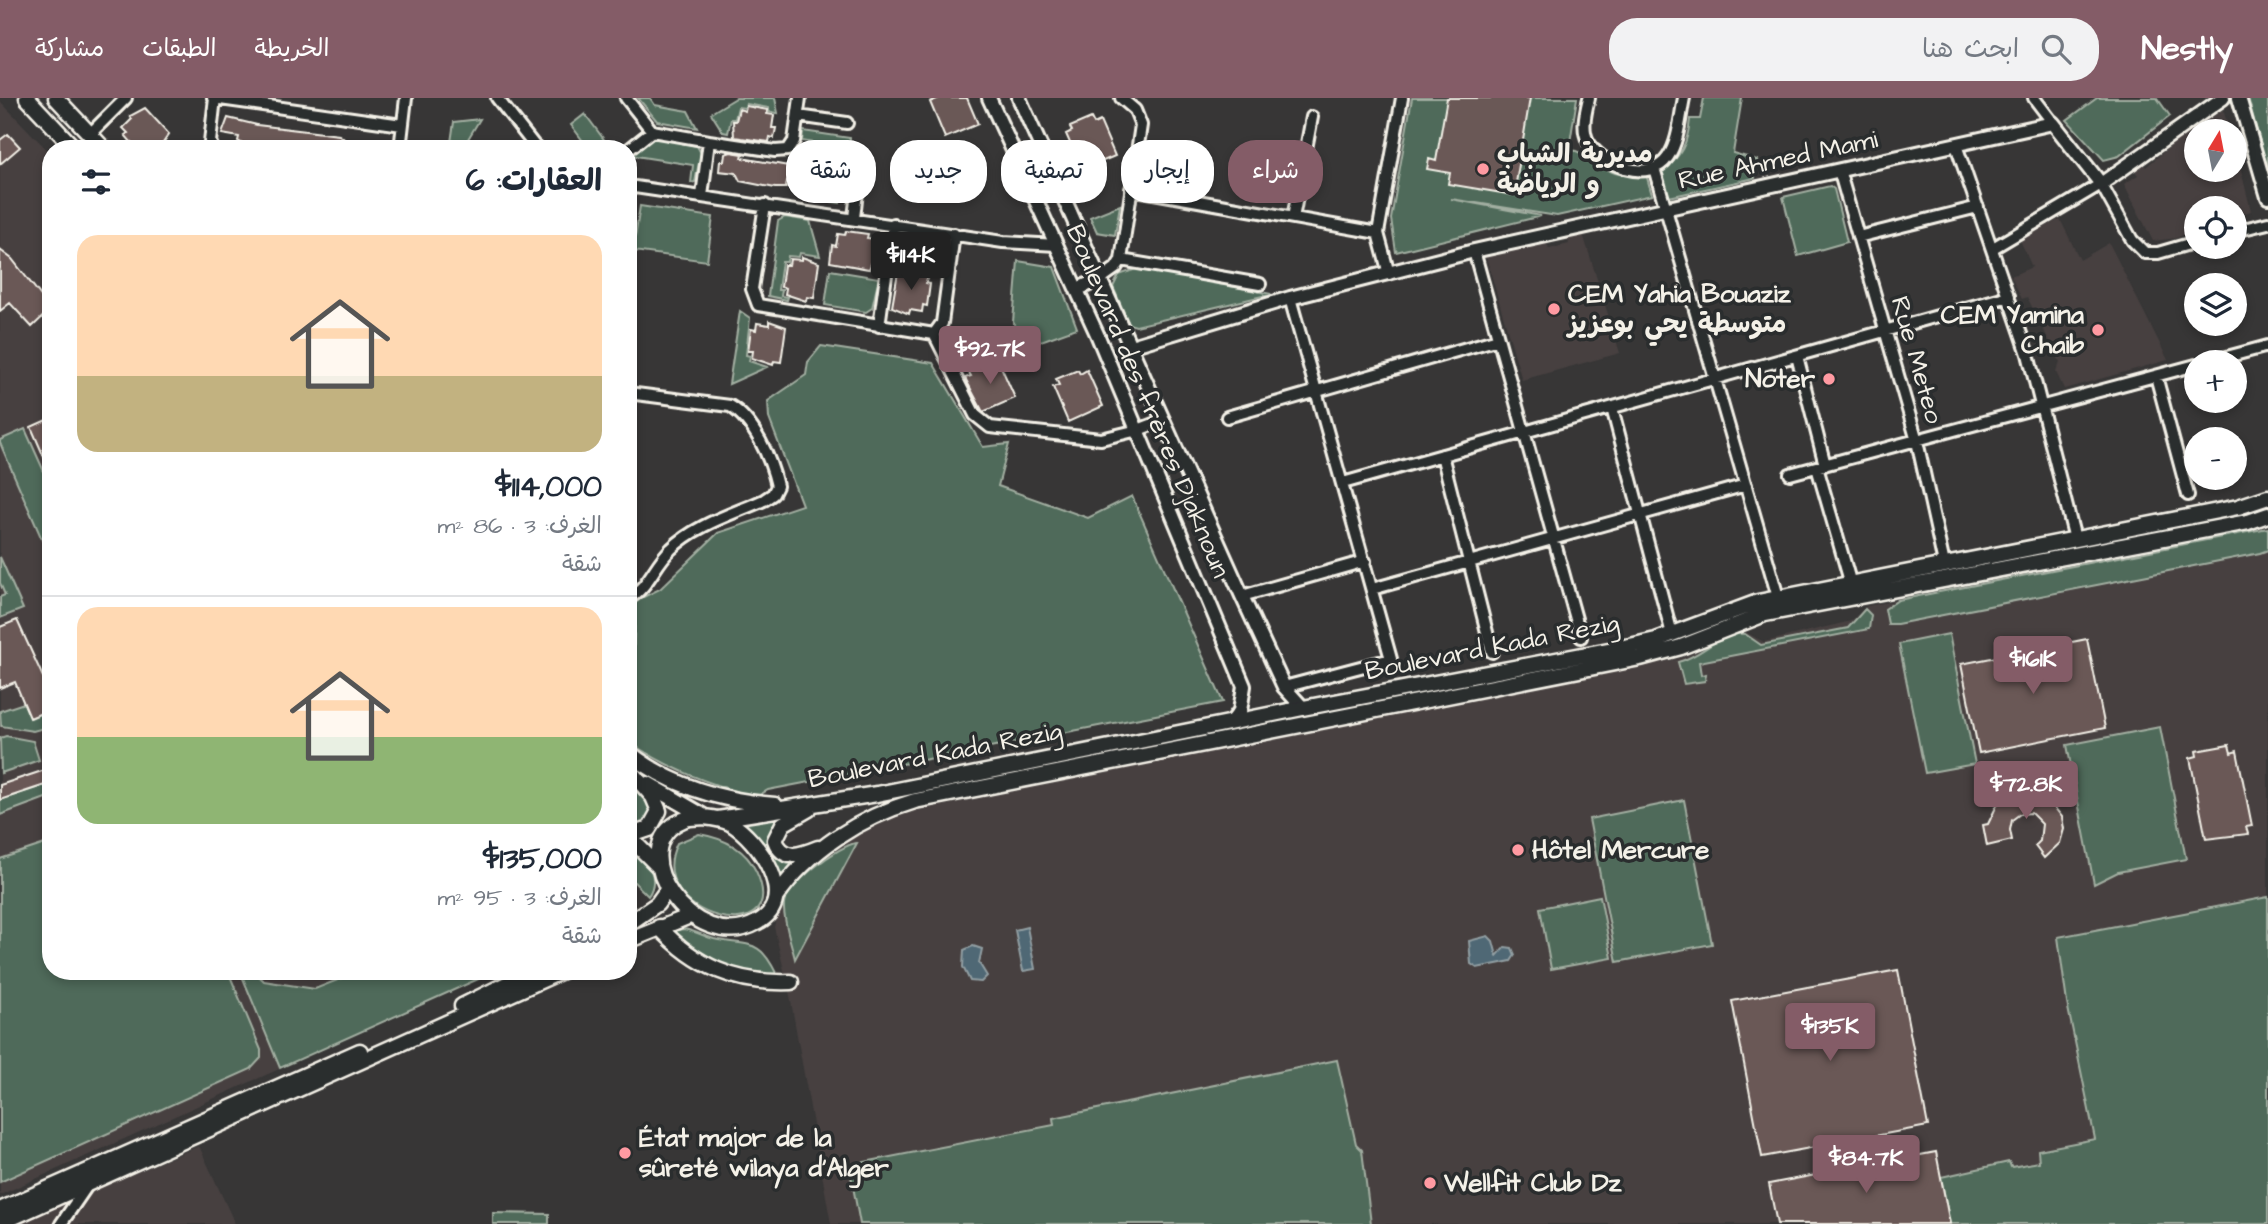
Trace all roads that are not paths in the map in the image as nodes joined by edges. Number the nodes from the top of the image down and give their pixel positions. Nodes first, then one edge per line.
1 (27, 98) edge
2 (55, 98) edge
3 (126, 98) edge
4 (214, 98) edge
5 (406, 98) edge
6 (497, 98) edge
7 (626, 98) edge
8 (800, 98) edge
9 (989, 98) edge
10 (1019, 98) edge
11 (1121, 98) edge
12 (1402, 98) edge
13 (1588, 98) edge
14 (1684, 98) edge
15 (2034, 98) edge
16 (2223, 98) edge
17 (2239, 98) edge
18 (797, 116) junction
19 (1312, 117) dead end
20 (2053, 122) junction
21 (847, 123) dead end
22 (402, 125) junction
23 (652, 131) junction
24 (90, 134) junction
25 (67, 140) edge
26 (96, 140) edge
27 (210, 140) edge
28 (401, 140) edge
29 (530, 140) edge
30 (1139, 140) edge
31 (709, 141) junction
32 (637, 143) edge
33 (1956, 145) junction
34 (1654, 168) junction
35 (1839, 170) junction
36 (2101, 184) junction
37 (637, 187) edge
38 (702, 196) junction
39 (2268, 197) edge
40 (856, 203) edge
41 (1129, 203) edge
42 (1209, 203) edge
43 (765, 205) junction
44 (1663, 207) junction
45 (1978, 207) junction
46 (854, 218) junction
47 (1293, 218) junction
48 (2268, 223) edge
49 (892, 224) junction
50 (2247, 229) edge
51 (1378, 233) junction
52 (954, 234) junction
53 (1858, 237) junction
54 (1057, 245) junction
55 (2184, 245) edge
56 (1993, 248) junction
57 (1474, 251) junction
58 (1121, 260) junction
59 (1389, 274) junction
60 (1102, 278) junction
61 (1260, 284) dead end
62 (1078, 289) junction
63 (2009, 296) junction
64 (1290, 299) junction
65 (879, 326) junction
66 (1885, 329) junction
67 (934, 334) junction
68 (1498, 339) junction
69 (1131, 346) junction
70 (2268, 346) edge
71 (2247, 352) edge
72 (1797, 356) junction
73 (2184, 368) edge
74 (2156, 376) junction
75 (1714, 378) junction
76 (1317, 391) junction
77 (637, 394) edge
78 (2042, 407) junction
79 (1612, 408) junction
80 (1227, 417) dead end
81 (1164, 420) junction
82 (1138, 430) junction
83 (1524, 432) junction
84 (1917, 441) junction
85 (1442, 455) junction
86 (1821, 466) junction
87 (1790, 474) dead end
88 (1343, 483) junction
89 (1746, 485) junction
90 (2188, 495) dead end
91 (2268, 497) edge
92 (1640, 514) junction
93 (2268, 515) edge
94 (2075, 539) junction
95 (1554, 540) junction
96 (1365, 561) junction
97 (1469, 562) junction
98 (1944, 564) junction
99 (1850, 581) junction
100 (1372, 589) junction
101 (637, 592) edge
102 (1242, 596) junction
103 (1778, 597) junction
104 (1672, 634) junction
105 (1581, 637) dead end
106 (1492, 652) dead end
107 (1284, 687) junction
108 (1303, 708) junction
109 (1231, 723) junction
110 (637, 758) edge
111 (637, 776) edge
112 (637, 779) edge
113 (817, 805) junction
114 (793, 807) junction
115 (711, 818) junction
116 (637, 833) edge
117 (637, 843) edge
118 (826, 845) junction
119 (660, 868) junction
120 (667, 890) junction
121 (776, 897) junction
122 (690, 916) junction
123 (637, 918) edge
124 (659, 927) junction
125 (637, 937) edge
126 (517, 980) edge
127 (540, 980) edge
128 (791, 982) dead end
129 (467, 1009) junction
130 (98, 1167) junction
131 (89, 1183) junction
132 (0, 1210) edge
133 (0, 1223) edge
134 (61, 1224) edge

1 - 25 main road
2 - 24 main road
3 - 24 street
4 - 22 street
4 - 27 street
5 - 22 street
6 - 29 street
7 - 23 street
8 - 18 street
9 - 54 street, Boulevard des frères Djaknoun
10 - 60 street, Boulevard des frères Djaknoun
11 - 30 street
12 - 51 street
13 - 34 street
14 - 34 street
15 - 20 street
16 - 36 street
17 - 39 street
18 - 21 street
18 - 31 street
19 - 47 street
20 - 33 street, Rue Ahmed Mami
20 - 36 street
22 - 28 street
23 - 31 street
23 - 32 street
24 - 26 main road
31 - 38 street
33 - 35 street, Rue Ahmed Mami
33 - 45 street
34 - 44 street
35 - 44 street, Rue Ahmed Mami
35 - 53 street, Rue Meteo
36 - 55 street
36 - 56 street
37 - 38 street
38 - 43 street
40 - 46 street
41 - 58 street
42 - 47 street
43 - 46 street
43 - 65 street
44 - 57 street, Rue Ahmed Mami
44 - 75 street
45 - 53 street
45 - 56 street
46 - 49 street
47 - 51 street
48 - 50 street
49 - 52 street
49 - 65 street
51 - 59 street
52 - 54 street
52 - 67 street
53 - 66 street, Rue Meteo
54 - 62 street, Boulevard des frères Djaknoun
56 - 63 street
57 - 59 street, Rue Ahmed Mami
57 - 68 street
58 - 60 street
58 - 61 street
59 - 64 street, Rue Ahmed Mami
60 - 62 street
60 - 69 street, Boulevard des frères Djaknoun
62 - 82 street, Boulevard des frères Djaknoun
63 - 66 street
63 - 78 street
64 - 69 street, Rue Ahmed Mami
64 - 76 street
65 - 67 street
66 - 72 street
66 - 84 street, Rue Meteo
67 - 82 street
68 - 76 street
68 - 83 street
69 - 81 street, Boulevard des frères Djaknoun
70 - 71 street
72 - 75 street
72 - 86 street
73 - 74 street
74 - 78 street
74 - 90 street
75 - 79 street
75 - 89 street
76 - 80 street
76 - 88 street
77 - 101 street
78 - 84 street
78 - 94 street
79 - 83 street
79 - 92 street
81 - 82 street
81 - 102 street, Boulevard des frères Djaknoun
82 - 109 street, Boulevard des frères Djaknoun
83 - 85 street
83 - 95 street
84 - 86 street
84 - 98 street, Rue Meteo
85 - 88 street
85 - 97 street
86 - 87 street
86 - 99 street
88 - 96 street
89 - 92 street
89 - 103 street
91 - 94 main road, Boulevard Kada Rezig
92 - 95 street
92 - 104 street
93 - 118 main road, Boulevard Kada Rezig
94 - 98 main road, Boulevard Kada Rezig
95 - 97 street
95 - 105 street
96 - 100 street
96 - 102 street
97 - 100 street
97 - 106 street
98 - 99 main road, Boulevard Kada Rezig
99 - 103 main road, Boulevard Kada Rezig
100 - 107 street
102 - 107 street, Boulevard des frères Djaknoun
103 - 104 main road, Boulevard Kada Rezig
104 - 108 main road, Boulevard Kada Rezig
107 - 108 street, Boulevard des frères Djaknoun
108 - 109 main road, Boulevard Kada Rezig
109 - 113 main road, Boulevard Kada Rezig
110 - 114 main road
111 - 115 main road
112 - 116 main road
113 - 114 main road, Boulevard Kada Rezig
113 - 118 main road
114 - 115 main road, Boulevard Kada Rezig
115 - 119 main road, Boulevard Kada Rezig
115 - 121 main road
117 - 119 main road
118 - 121 main road, Boulevard Kada Rezig
119 - 120 main road
120 - 122 main road
120 - 123 main road
121 - 122 main road, Boulevard Kada Rezig
122 - 124 main road
124 - 125 main road
124 - 128 main road
126 - 129 main road
127 - 129 main road
129 - 130 main road
129 - 131 main road
130 - 131 street
130 - 132 main road
131 - 133 main road
131 - 134 street

